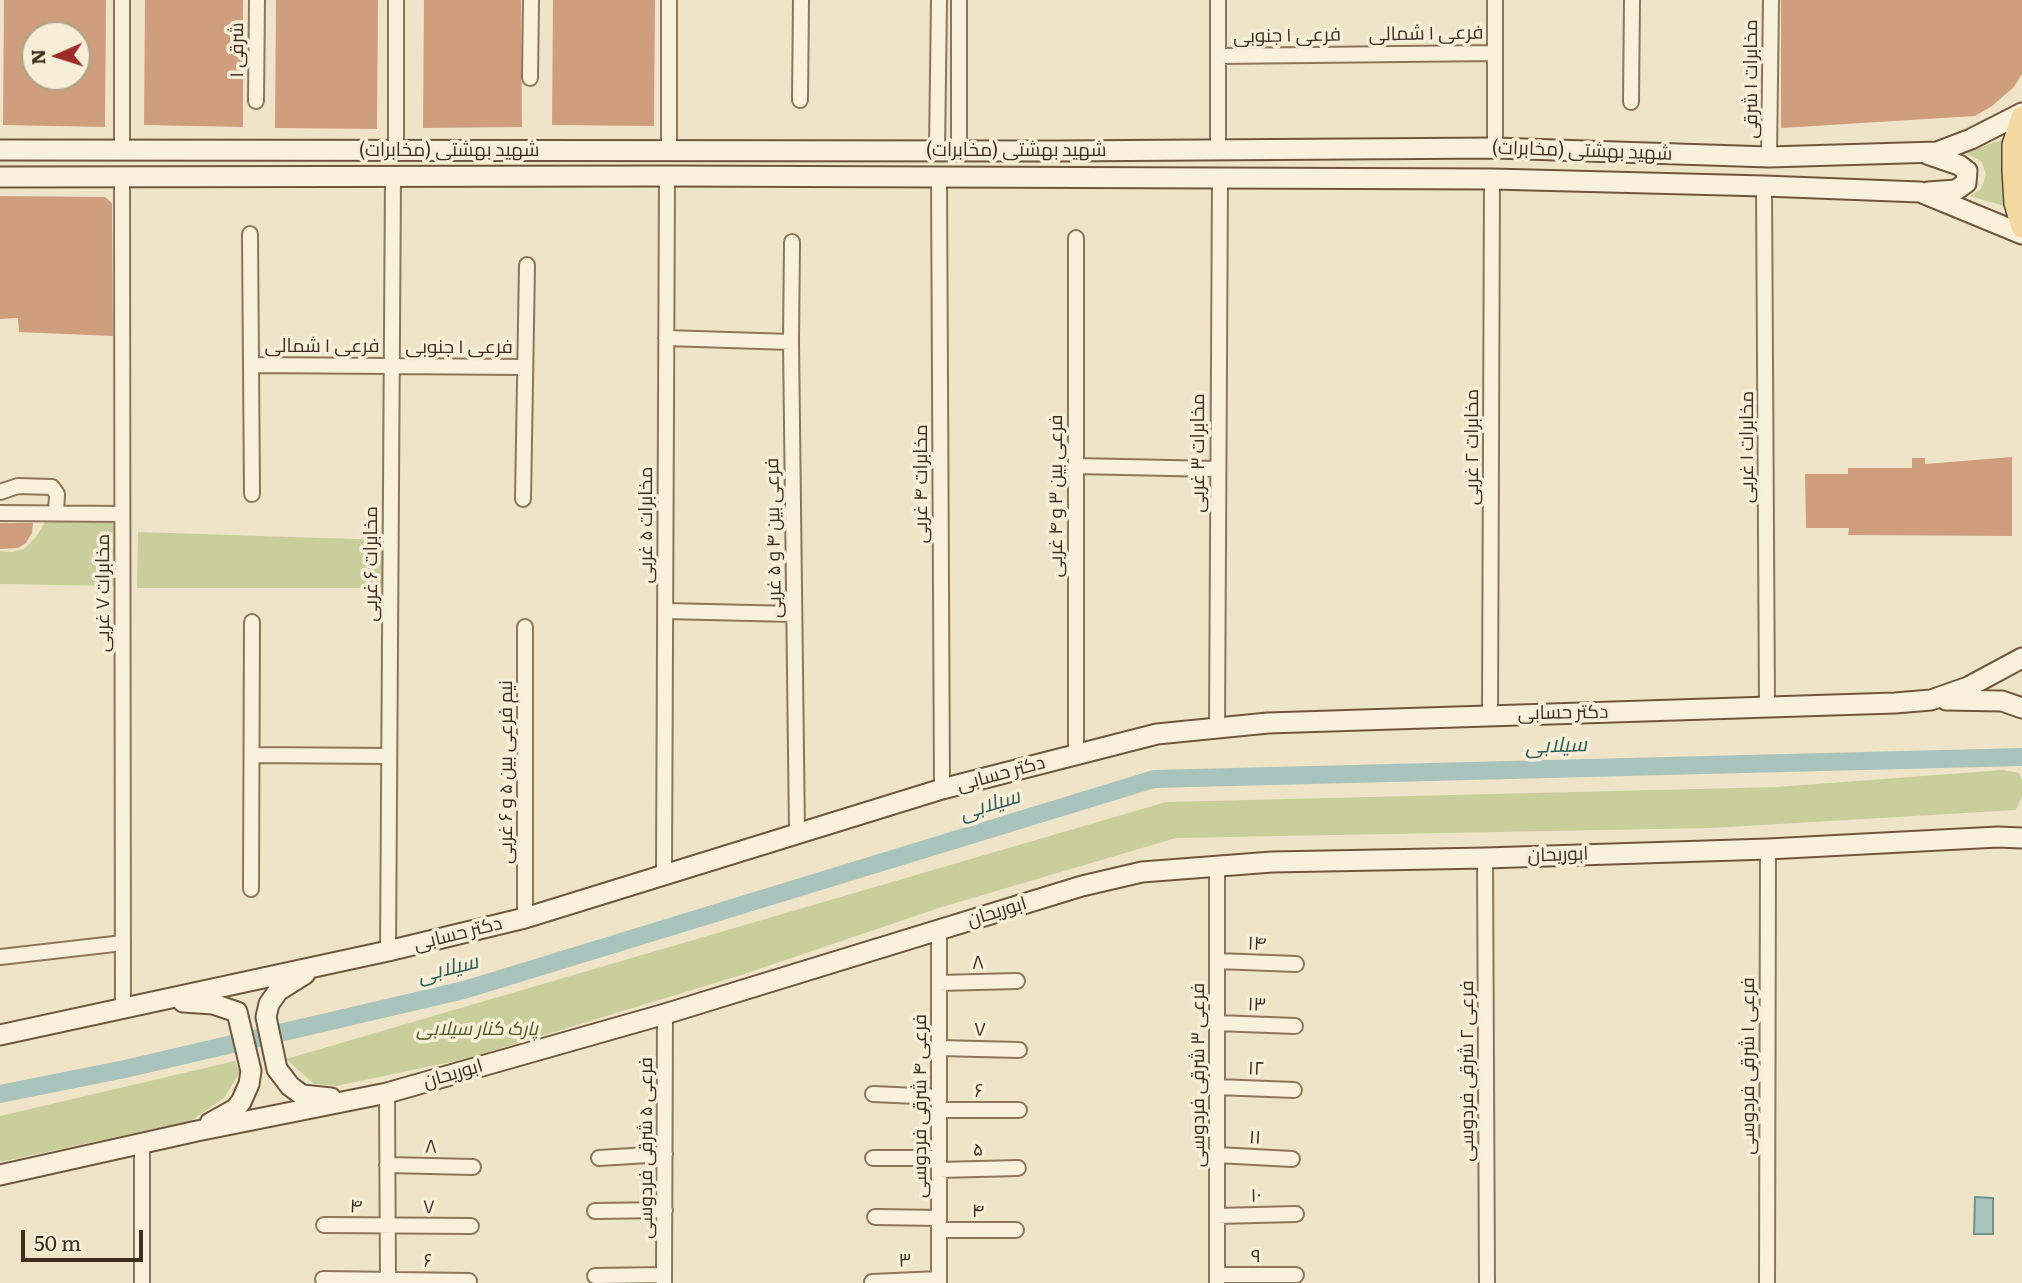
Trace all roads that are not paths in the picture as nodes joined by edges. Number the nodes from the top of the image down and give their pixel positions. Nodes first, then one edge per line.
1 (122, 0) edge
2 (257, 0) edge
3 (396, 0) edge
4 (531, 0) edge
5 (669, 0) edge
6 (801, 0) edge
7 (939, 0) edge
8 (959, 0) edge
9 (1218, 0) edge
10 (1495, 0) edge
11 (1632, 0) edge
12 (1771, 0) edge
13 (1495, 53) junction
14 (1357, 55) joint
15 (1218, 56) junction
16 (530, 78) dead end
17 (800, 100) dead end
18 (256, 101) dead end
19 (1631, 102) dead end
20 (2022, 115) edge
21 (1495, 148) junction
22 (0, 150) edge
23 (122, 150) junction
24 (396, 150) junction
25 (562, 150) junction
26 (669, 150) junction
27 (937, 150) junction
28 (960, 150) junction
29 (1218, 150) junction
30 (1923, 153) junction
31 (1769, 157) junction
32 (667, 176) junction
33 (0, 177) edge
34 (122, 177) junction
35 (393, 177) junction
36 (561, 177) junction
37 (939, 177) junction
38 (1220, 178) junction
39 (1492, 180) junction
40 (1764, 186) junction
41 (1920, 192) junction
42 (2022, 227) edge
43 (250, 234) dead end
44 (2022, 234) edge
45 (1076, 238) dead end
46 (792, 242) dead end
47 (527, 265) dead end
48 (666, 338) junction
49 (790, 342) junction
50 (251, 365) junction
51 (392, 366) junction
52 (525, 367) junction
53 (1076, 466) junction
54 (1217, 469) junction
55 (0, 492) edge
56 (252, 494) dead end
57 (523, 499) dead end
58 (0, 513) edge
59 (57, 513) junction
60 (122, 514) junction
61 (665, 611) junction
62 (794, 614) junction
63 (252, 622) dead end
64 (525, 627) dead end
65 (2022, 659) edge
66 (1931, 700) junction
67 (1767, 708) junction
68 (2022, 708) edge
69 (1490, 715) junction
70 (1217, 728) junction
71 (1076, 754) junction
72 (252, 755) junction
73 (389, 756) junction
74 (942, 789) junction
75 (2022, 821) edge
76 (797, 834) junction
77 (1998, 837) junction
78 (2022, 838) edge
79 (1768, 849) junction
80 (1485, 858) junction
81 (1217, 866) junction
82 (664, 874) junction
83 (251, 889) dead end
84 (525, 918) junction
85 (939, 930) junction
86 (123, 943) junction
87 (388, 951) junction
88 (0, 957) edge
89 (1217, 961) junction
90 (1296, 964) dead end
91 (321, 965) junction
92 (1017, 981) dead end
93 (939, 983) junction
94 (163, 1001) junction
95 (122, 1010) junction
96 (665, 1014) junction
97 (1217, 1023) junction
98 (1295, 1026) dead end
99 (0, 1035) edge
100 (939, 1048) junction
101 (1019, 1050) dead end
102 (1217, 1087) junction
103 (1294, 1090) dead end
104 (387, 1093) junction
105 (873, 1094) dead end
106 (350, 1101) junction
107 (939, 1103) junction
108 (1018, 1110) dead end
109 (197, 1131) junction
110 (142, 1143) junction
111 (665, 1154) junction
112 (1217, 1155) junction
113 (599, 1158) dead end
114 (873, 1158) dead end
115 (1292, 1159) dead end
116 (939, 1164) junction
117 (387, 1165) junction
118 (473, 1167) dead end
119 (1018, 1168) dead end
120 (0, 1175) edge
121 (665, 1210) junction
122 (596, 1211) dead end
123 (1297, 1214) dead end
124 (1217, 1216) junction
125 (875, 1217) dead end
126 (939, 1224) junction
127 (324, 1225) dead end
128 (471, 1226) dead end
129 (387, 1227) junction
130 (1016, 1230) dead end
131 (1296, 1275) dead end
132 (595, 1276) dead end
133 (323, 1279) dead end
134 (664, 1279) edge
135 (1217, 1279) edge
136 (469, 1280) dead end
137 (388, 1281) edge
138 (939, 1281) edge
139 (872, 1282) edge
140 (142, 1283) edge
141 (1487, 1283) edge
142 (1766, 1283) edge

1 - 23 street
2 - 18 street, شرقی ۱
3 - 24 street
4 - 16 street
5 - 26 street
6 - 17 street
7 - 27 street
8 - 28 street
9 - 15 street
10 - 13 street
11 - 19 street
12 - 31 street, مخابرات ۱ شرقی
13 - 14 street, فرعی ۱ شمالی
13 - 21 street
14 - 15 street, فرعی ۱ جنوبی
15 - 29 street
20 - 30 main road, شهید بهشتی (مخابرات)
20 - 42 main road
21 - 29 main road, شهید بهشتی (مخابرات)
21 - 31 main road, شهید بهشتی (مخابرات)
22 - 23 main road, شهید بهشتی (مخابرات)
23 - 24 main road, شهید بهشتی (مخابرات)
24 - 25 main road, شهید بهشتی (مخابرات)
25 - 26 main road, شهید بهشتی (مخابرات)
25 - 36 main road
26 - 27 main road, شهید بهشتی (مخابرات)
27 - 28 main road, شهید بهشتی (مخابرات)
28 - 29 main road, شهید بهشتی (مخابرات)
30 - 31 main road, شهید بهشتی (مخابرات)
30 - 41 main road
32 - 36 main road, شهید بهشتی (مخابرات)
32 - 37 main road, شهید بهشتی (مخابرات)
32 - 48 street, مخابرات ۵ غربی
33 - 34 main road, شهید بهشتی (مخابرات)
34 - 35 main road, شهید بهشتی (مخابرات)
34 - 60 street, مخابرات ۷ غربی
35 - 36 main road, شهید بهشتی (مخابرات)
35 - 51 street, مخابرات ۶ غربی
37 - 38 main road, شهید بهشتی (مخابرات)
37 - 74 street, مخابرات ۴ غربی
38 - 39 main road, شهید بهشتی (مخابرات)
38 - 54 street, مخابرات ۳ غربی
39 - 40 main road, شهید بهشتی (مخابرات)
39 - 69 street, مخابرات ۲ غربی
40 - 41 main road, شهید بهشتی (مخابرات)
40 - 67 street, مخابرات ۱ غربی
41 - 44 main road, شهید بهشتی (مخابرات)
43 - 50 street
45 - 53 street, فرعی بین ۳ و ۴ غربی
46 - 49 street, فرعی بین ۴ و ۵ غربی
47 - 52 street
48 - 49 street
48 - 61 street, مخابرات ۵ غربی
49 - 62 street, فرعی بین ۴ و ۵ غربی
50 - 51 street, فرعی ۱ شمالی
50 - 56 street
51 - 52 street, فرعی ۱ جنوبی
51 - 73 street, مخابرات ۶ غربی
52 - 57 street
53 - 54 street
53 - 71 street, فرعی بین ۳ و ۴ غربی
54 - 70 street, مخابرات ۳ غربی
55 - 59 street
58 - 59 street
59 - 60 street
60 - 86 street, مخابرات ۷ غربی
61 - 62 street
61 - 82 street, مخابرات ۵ غربی
62 - 76 street, فرعی بین ۴ و ۵ غربی
63 - 72 street
64 - 84 street, نیم فرعی بین ۵ و ۶ غربی
65 - 66 main road, دکتر حسابی
66 - 67 main road, دکتر حسابی
66 - 68 main road
67 - 69 main road, دکتر حسابی
69 - 70 main road, دکتر حسابی
70 - 71 main road, دکتر حسابی
71 - 74 main road, دکتر حسابی
72 - 73 street
72 - 83 street
73 - 87 street, مخابرات ۶ غربی
74 - 76 main road, دکتر حسابی
75 - 77 main road
76 - 82 main road, دکتر حسابی
77 - 78 main road, ابوریحان
77 - 79 main road, ابوریحان
79 - 80 main road, ابوریحان
79 - 142 street, فرعی ۱ شرقی فردوسی
80 - 81 main road, ابوریحان
80 - 141 street, فرعی ۲ شرقی فردوسی
81 - 85 main road, ابوریحان
81 - 89 street, فرعی ۳ شرقی فردوسی
82 - 84 main road, دکتر حسابی
84 - 87 main road, دکتر حسابی
85 - 93 street, فرعی ۴ شرقی فردوسی
85 - 96 main road, ابوریحان
86 - 88 street
86 - 95 street, مخابرات ۷ غربی
87 - 91 main road, دکتر حسابی
89 - 90 street, ۱۴
89 - 97 street, فرعی ۳ شرقی فردوسی
91 - 94 main road, دکتر حسابی
91 - 106 main road
92 - 93 street, ۸
93 - 100 street, فرعی ۴ شرقی فردوسی
94 - 95 main road, دکتر حسابی
94 - 109 main road
95 - 99 main road, دکتر حسابی
96 - 104 main road, ابوریحان
96 - 111 street, فرعی ۵ شرقی فردوسی
97 - 98 street, ۱۳
97 - 102 street, فرعی ۳ شرقی فردوسی
100 - 101 street, ۷
100 - 107 street, فرعی ۴ شرقی فردوسی
102 - 103 street, ۱۲
102 - 112 street, فرعی ۳ شرقی فردوسی
104 - 106 main road, ابوریحان
104 - 117 street
105 - 107 street, ۶
106 - 109 main road, ابوریحان
107 - 108 street, ۶
107 - 116 street, فرعی ۴ شرقی فردوسی
109 - 110 main road, ابوریحان
110 - 120 main road, ابوریحان
110 - 140 street
111 - 113 street
111 - 121 street, فرعی ۵ شرقی فردوسی
112 - 115 street, ۱۱
112 - 124 street, فرعی ۳ شرقی فردوسی
114 - 116 street, ۵
116 - 119 street, ۵
116 - 126 street, فرعی ۴ شرقی فردوسی
117 - 118 street, ۸
117 - 129 street
121 - 122 street
121 - 134 street, فرعی ۵ شرقی فردوسی
123 - 124 street, ۱۰
124 - 135 street, فرعی ۳ شرقی فردوسی
125 - 126 street, ۴
126 - 130 street, ۴
126 - 138 street, فرعی ۴ شرقی فردوسی
127 - 129 street, ۴
128 - 129 street, ۷
129 - 137 street
131 - 135 street, ۹
132 - 134 street
133 - 137 street
136 - 137 street, ۶
138 - 139 street, ۳

